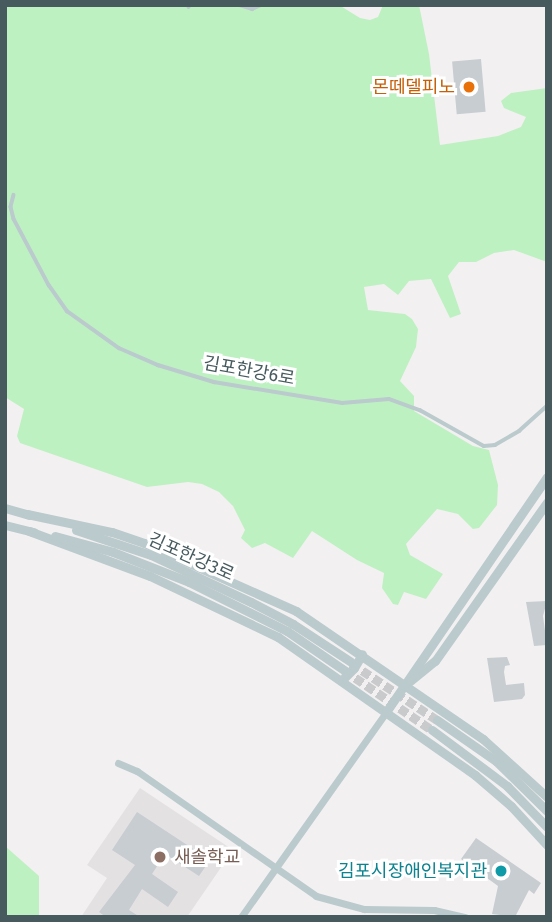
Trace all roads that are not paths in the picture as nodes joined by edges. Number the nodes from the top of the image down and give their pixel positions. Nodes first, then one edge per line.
1 (240, 5) edge
2 (261, 5) edge
3 (14, 195) dead end
4 (547, 406) edge
5 (547, 477) edge
6 (547, 502) edge
7 (5, 508) edge
8 (27, 514) junction
9 (5, 525) edge
10 (362, 654) junction
11 (346, 671) junction
12 (406, 685) junction
13 (442, 710) junction
14 (386, 712) junction
15 (437, 720) tunnel mouth
16 (432, 730) tunnel mouth
17 (422, 738) junction
18 (118, 763) dead end
19 (547, 797) edge
20 (547, 811) edge
21 (547, 827) edge
22 (547, 845) edge
23 (275, 868) junction
24 (241, 917) edge
25 (465, 917) edge

1 - 2 lane
3 - 4 lane, 김포한강6로
5 - 12 street
6 - 12 street
7 - 8 street, 김포한강3로
8 - 10 street
8 - 11 street, 김포한강3로
9 - 11 street
10 - 11 street
10 - 12 street
11 - 14 street
12 - 13 street
12 - 14 street
13 - 17 street
13 - 19 street
14 - 17 street
14 - 23 street
15 - 20 street
16 - 21 street
17 - 22 street
18 - 23 street
23 - 24 street
23 - 25 street

